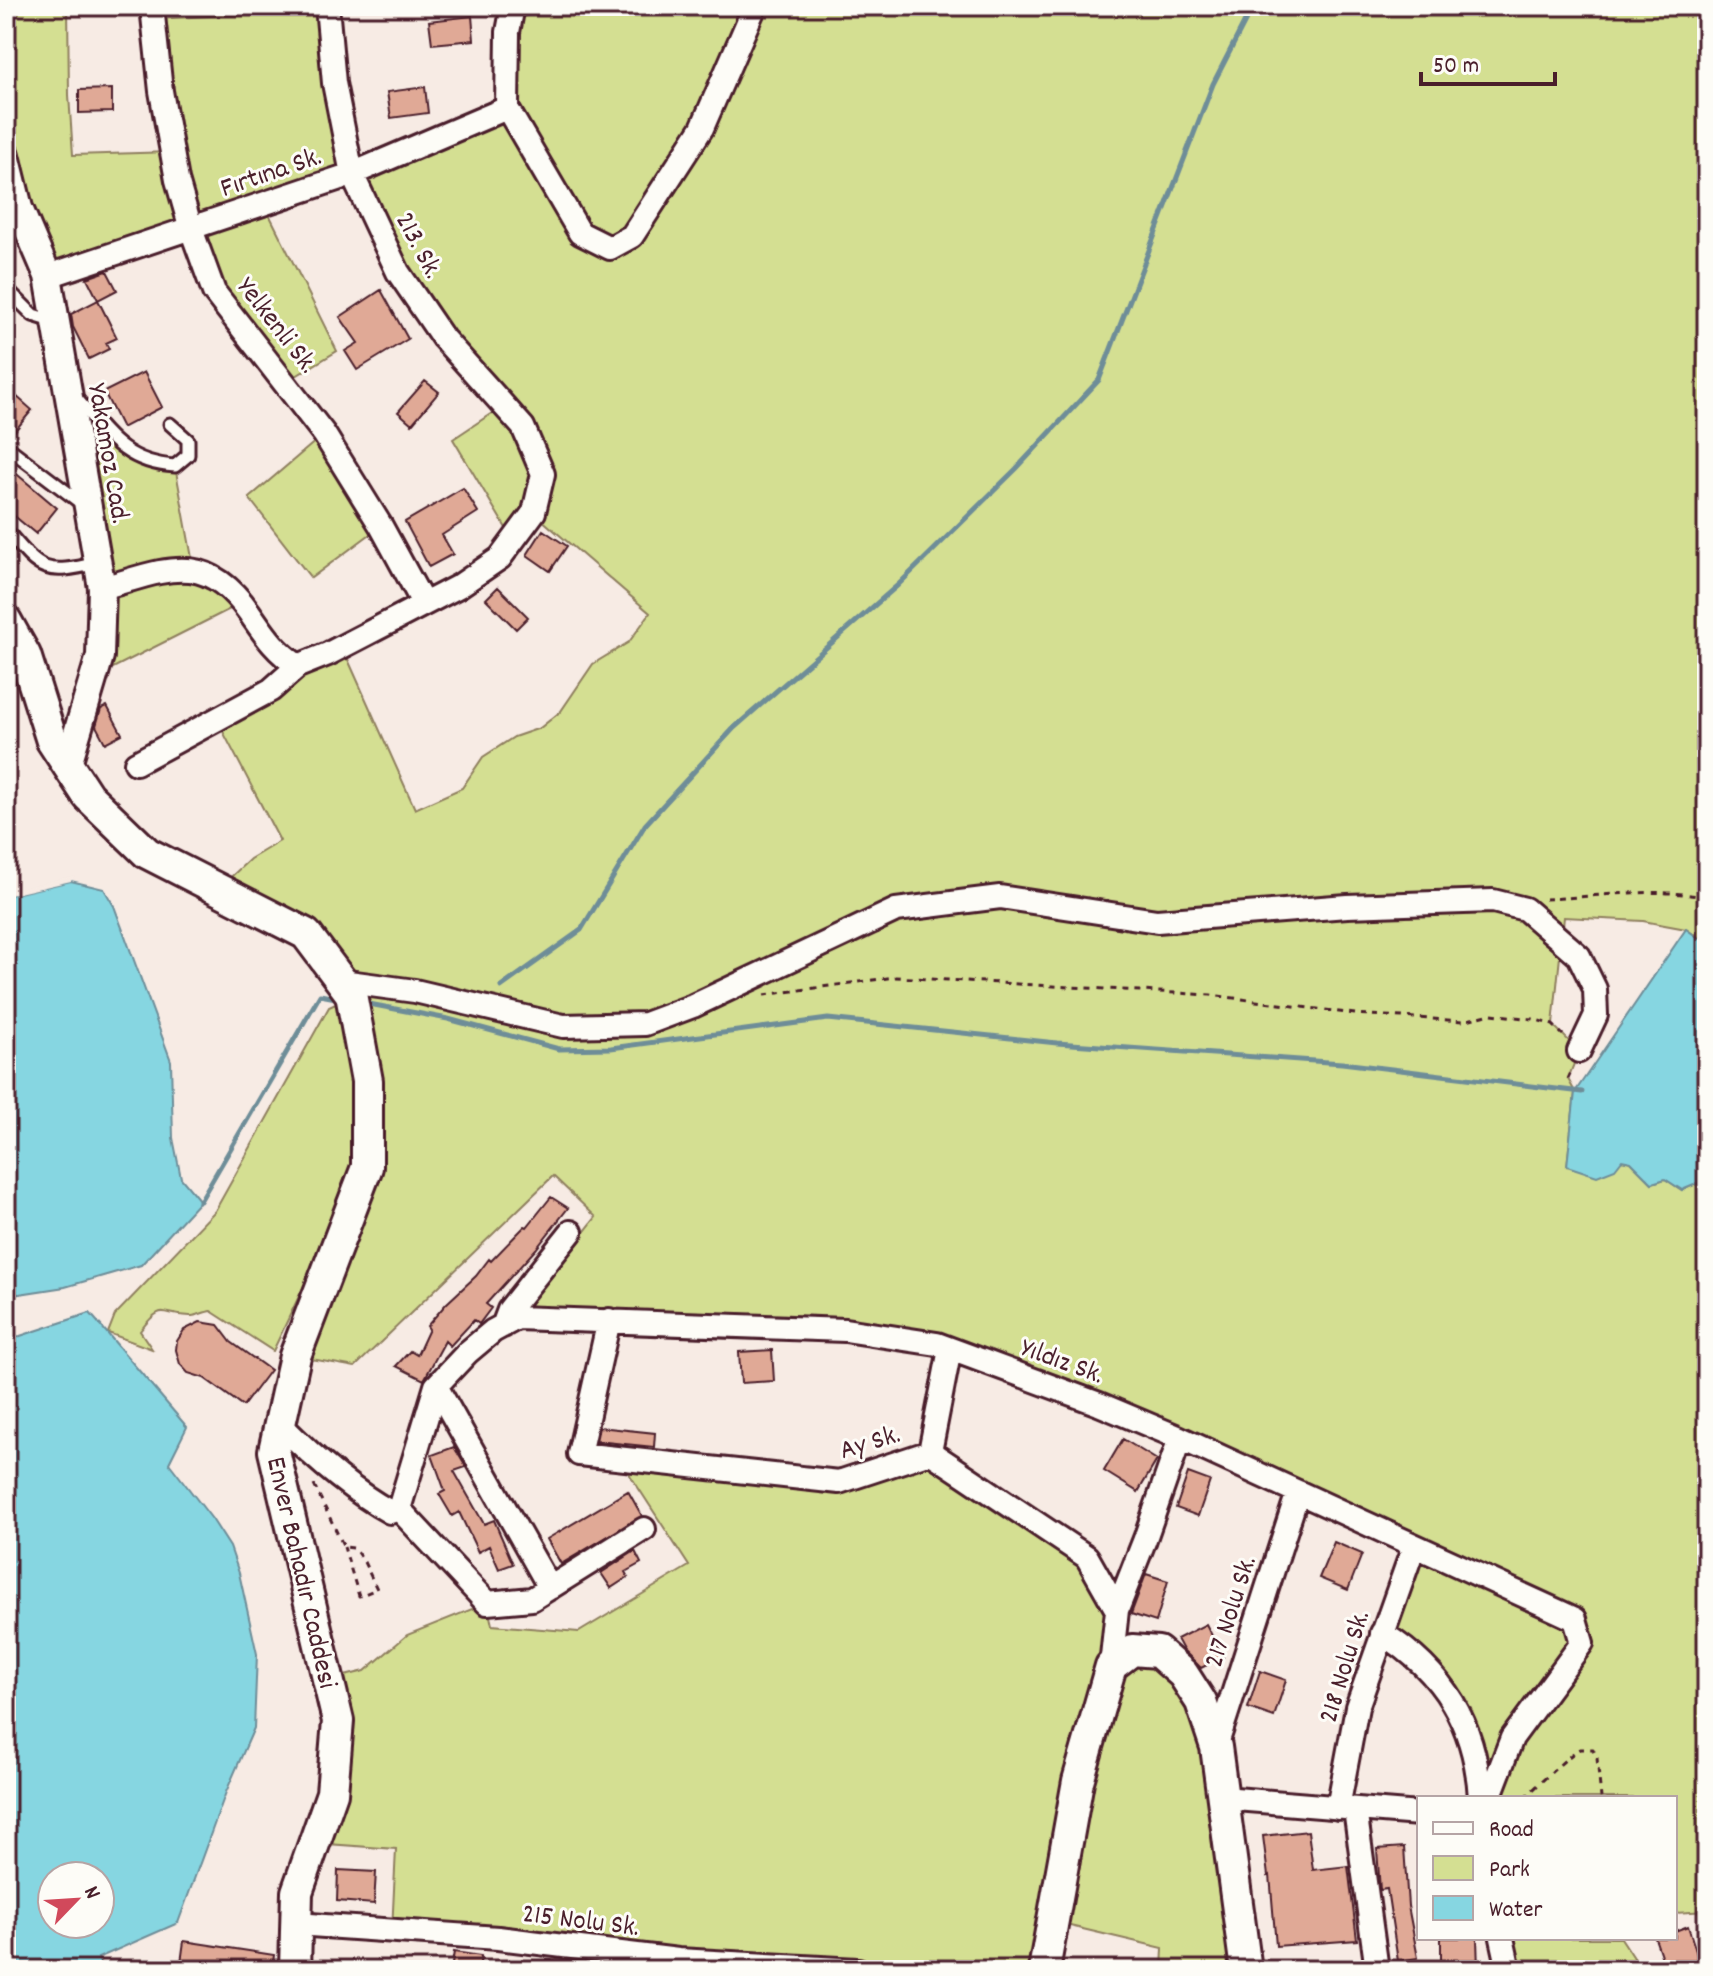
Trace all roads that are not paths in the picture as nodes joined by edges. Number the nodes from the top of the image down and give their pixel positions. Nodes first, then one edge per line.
1 (152, 6) edge
2 (327, 6) edge
3 (513, 6) edge
4 (755, 6) edge
5 (507, 108) junction
6 (6, 155) edge
7 (352, 174) junction
8 (191, 229) junction
9 (48, 276) junction
10 (6, 288) edge
11 (56, 322) junction
12 (67, 388) junction
13 (170, 424) dead end
14 (6, 446) edge
15 (88, 508) junction
16 (6, 530) edge
17 (100, 575) junction
18 (423, 603) junction
19 (6, 621) edge
20 (298, 666) junction
21 (136, 763) dead end
22 (67, 767) junction
23 (345, 986) junction
24 (1579, 1051) road end
25 (571, 1232) dead end
26 (609, 1320) junction
27 (503, 1326) junction
28 (950, 1349) junction
29 (436, 1386) junction
30 (280, 1424) junction
31 (1180, 1438) junction
32 (930, 1452) junction
33 (1298, 1492) junction
34 (399, 1509) junction
35 (644, 1529) dead end
36 (1414, 1546) junction
37 (550, 1588) junction
38 (1117, 1610) junction
39 (1382, 1633) junction
40 (1111, 1666) junction
41 (1216, 1747) junction
42 (1480, 1796) edge
43 (1490, 1796) edge
44 (1223, 1798) junction
45 (1346, 1808) junction
46 (1417, 1814) edge
47 (296, 1924) junction
48 (1502, 1940) edge
49 (678, 1965) edge
50 (295, 1970) edge
51 (858, 1970) edge
52 (1044, 1970) edge
53 (1246, 1970) edge
54 (1377, 1970) edge
55 (1509, 1970) edge

1 - 8 street, Yelkenli Sk.
2 - 7 street, 213. Sk.
3 - 5 street
4 - 5 street
5 - 7 street, Fırtına Sk.
6 - 9 street, Yakamoz Cad.
7 - 8 street, Fırtına Sk.
7 - 18 street, 213. Sk.
8 - 9 street, Fırtına Sk.
8 - 18 street, Yelkenli Sk.
9 - 11 street, Yakamoz Cad.
10 - 11 lane
11 - 12 street, Yakamoz Cad.
12 - 13 lane
12 - 15 street, Yakamoz Cad.
14 - 15 lane
15 - 17 street, Yakamoz Cad.
16 - 17 lane
17 - 20 street
17 - 22 street, Yakamoz Cad.
18 - 20 street
19 - 22 main road, Enver Bahadır Caddesi
20 - 21 street
22 - 23 main road, Enver Bahadır Caddesi
23 - 24 street
23 - 30 main road, Enver Bahadır Caddesi
25 - 27 street
26 - 27 street, Yıldız Sk.
26 - 28 street, Yıldız Sk.
26 - 32 street, Ay Sk.
27 - 29 street, Yıldız Sk.
28 - 31 street, Yıldız Sk.
28 - 32 street
29 - 34 street, Yıldız Sk.
29 - 37 street
30 - 34 street
30 - 47 main road, Enver Bahadır Caddesi
31 - 33 street, Yıldız Sk.
31 - 38 street
32 - 38 street, Ay Sk.
33 - 36 street, Yıldız Sk.
33 - 41 street, 217 Nolu Sk.
34 - 37 street
35 - 37 street
36 - 39 street, 218 Nolu Sk.
36 - 43 street, Yıldız Sk.
38 - 40 street
39 - 42 street
39 - 45 street, 218 Nolu Sk.
40 - 41 main road
40 - 52 main road
41 - 44 main road
44 - 45 street
44 - 53 main road
45 - 46 street
45 - 54 street, 218 Nolu Sk.
47 - 49 street, 215 Nolu Sk.
47 - 50 main road, Enver Bahadır Caddesi
48 - 55 street
49 - 51 street, 215 Nolu Sk.

